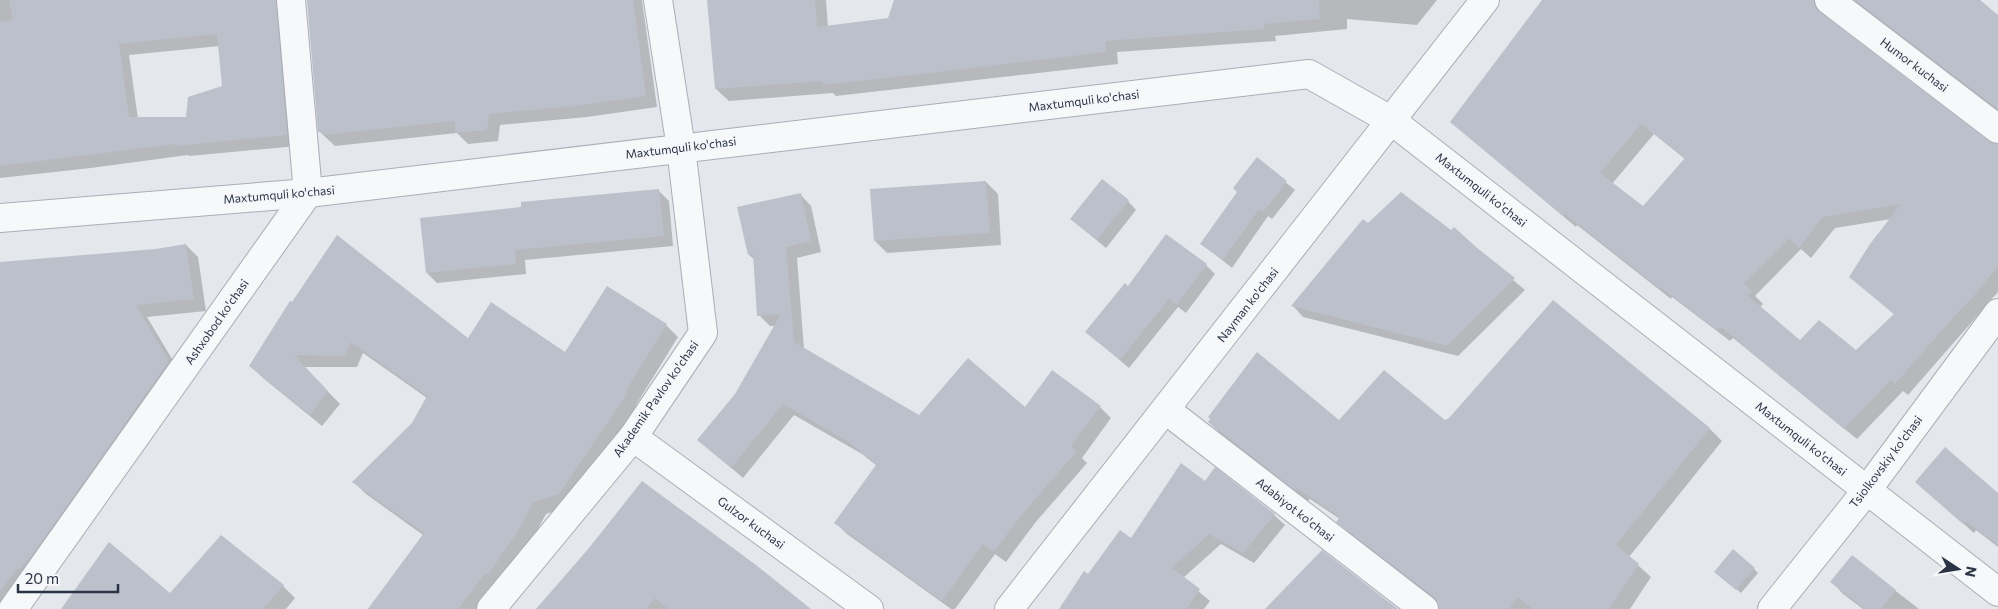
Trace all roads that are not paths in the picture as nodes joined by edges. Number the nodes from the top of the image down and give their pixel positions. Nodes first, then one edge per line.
1 (291, 0) edge
2 (658, 0) edge
3 (1485, 0) edge
4 (1829, 0) edge
5 (1392, 121) junction
6 (1998, 129) edge
7 (680, 148) junction
8 (308, 193) junction
9 (0, 218) edge
10 (1998, 313) edge
11 (1166, 410) junction
12 (633, 437) junction
13 (1866, 490) junction
14 (1998, 592) edge
15 (13, 609) edge
16 (491, 609) edge
17 (869, 609) edge
18 (1009, 609) edge
19 (1424, 609) edge
20 (1772, 609) edge

1 - 8 street
2 - 7 street, Akademik Pavlov ko'chasi
3 - 5 street, Nayman ko'chasi
4 - 6 street, Humor kuchasi
5 - 7 street, Maxtumquli ko'chasi
5 - 11 street, Nayman ko'chasi
5 - 13 street, Maxtumquli ko'chasi
7 - 8 street, Maxtumquli ko'chasi
7 - 12 street, Akademik Pavlov ko'chasi
8 - 9 street, Maxtumquli ko'chasi
8 - 15 street, Ashxobod ko'chasi
10 - 13 street, Tsiolkovskiy ko'chasi
11 - 18 street, Nayman ko'chasi
11 - 19 street, Adabiyot ko'chasi
12 - 16 street, Akademik Pavlov ko'chasi
12 - 17 street, Gulzor kuchasi
13 - 14 street, Maxtumquli ko'chasi
13 - 20 street, Tsiolkovskiy ko'chasi

